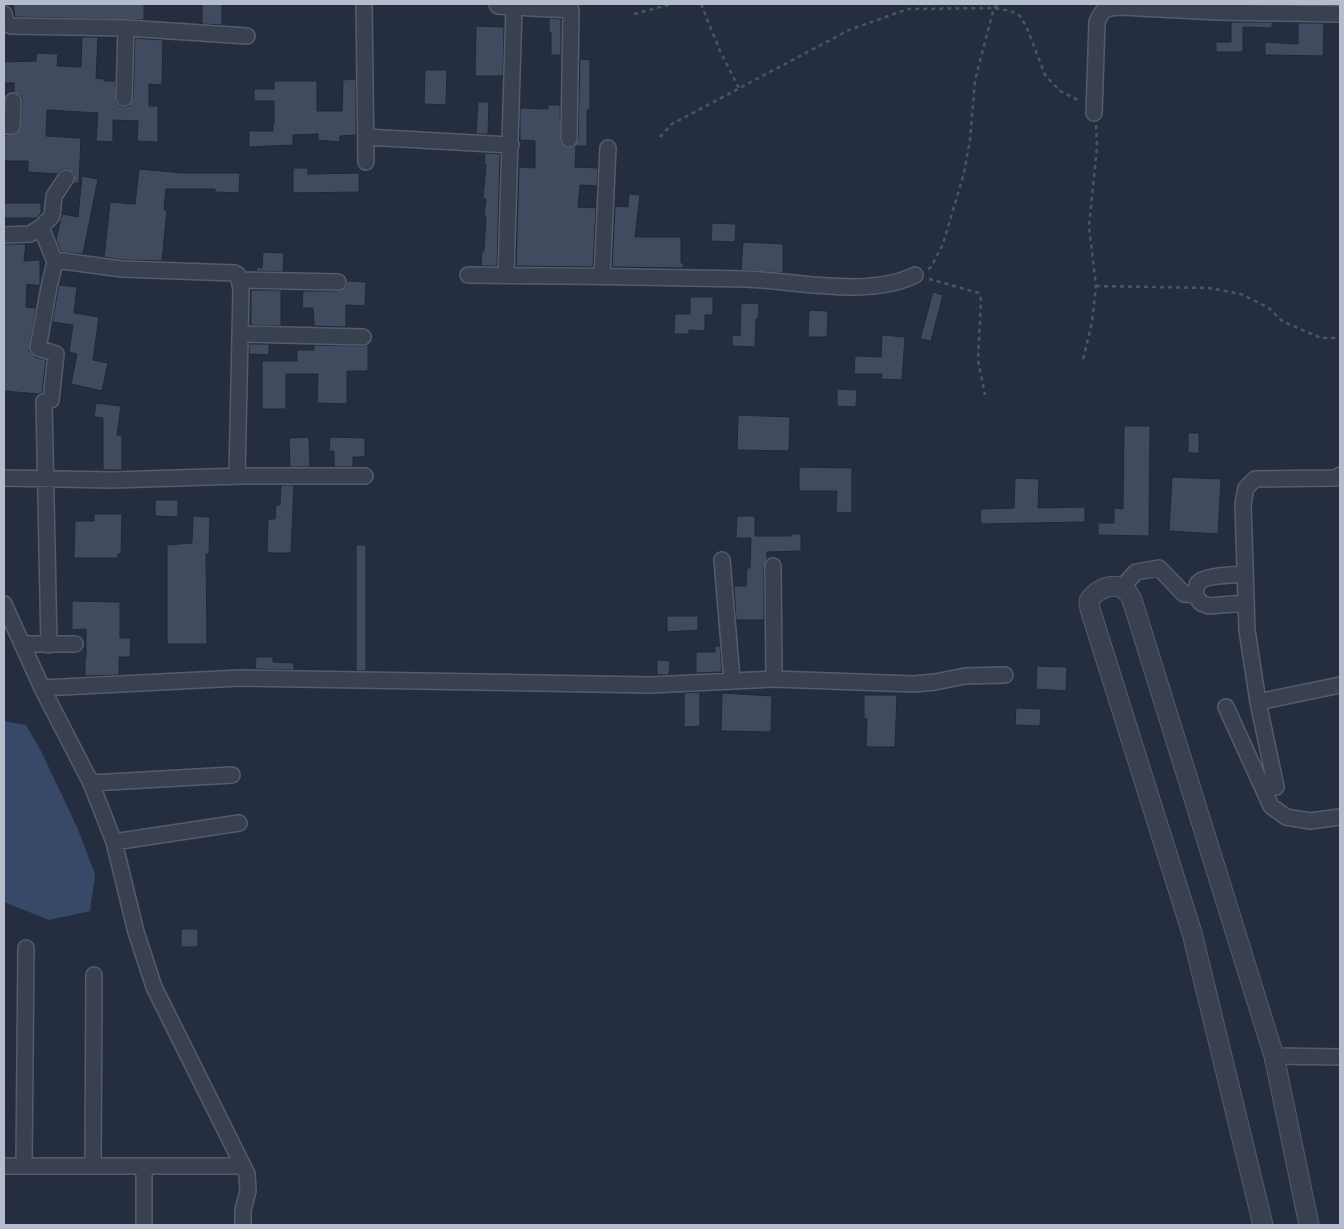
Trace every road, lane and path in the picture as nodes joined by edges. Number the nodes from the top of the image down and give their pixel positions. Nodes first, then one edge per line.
1 (364, 4) edge
2 (497, 4) edge
3 (672, 4) edge
4 (701, 4) edge
5 (998, 4) edge
6 (514, 7) junction
7 (994, 8) junction
8 (1284, 8) edge
9 (4, 14) edge
10 (634, 14) dead end
11 (1340, 14) edge
12 (126, 28) junction
13 (247, 36) dead end
14 (739, 88) junction
15 (124, 98) dead end
16 (13, 101) dead end
17 (1094, 113) junction
18 (4, 126) edge
19 (660, 136) dead end
20 (366, 137) junction
21 (569, 139) dead end
22 (511, 145) junction
23 (608, 148) dead end
24 (366, 162) dead end
25 (66, 178) dead end
26 (41, 227) junction
27 (4, 235) edge
28 (55, 262) junction
29 (468, 274) dead end
30 (506, 275) junction
31 (915, 275) junction
32 (602, 278) junction
33 (239, 280) junction
34 (338, 282) dead end
35 (1096, 286) junction
36 (241, 334) junction
37 (363, 337) dead end
38 (1340, 338) edge
39 (1083, 359) dead end
40 (986, 395) dead end
41 (1340, 475) edge
42 (237, 476) junction
43 (365, 476) dead end
44 (4, 478) edge
45 (46, 480) junction
46 (722, 560) dead end
47 (773, 566) dead end
48 (1245, 574) junction
49 (1122, 587) junction
50 (1195, 595) junction
51 (4, 604) edge
52 (1246, 604) junction
53 (22, 644) junction
54 (75, 644) dead end
55 (49, 645) junction
56 (1006, 675) dead end
57 (774, 679) junction
58 (732, 680) junction
59 (1340, 685) edge
60 (42, 688) junction
61 (1258, 702) junction
62 (1226, 708) dead end
63 (232, 775) dead end
64 (91, 783) junction
65 (1276, 787) dead end
66 (1340, 817) edge
67 (239, 823) dead end
68 (114, 842) junction
69 (26, 948) dead end
70 (94, 975) dead end
71 (1274, 1056) junction
72 (1340, 1057) edge
73 (4, 1166) edge
74 (24, 1166) junction
75 (93, 1166) junction
76 (144, 1166) junction
77 (242, 1166) junction
78 (144, 1225) edge
79 (242, 1225) edge
80 (1263, 1225) edge
81 (1309, 1225) edge

1 - 20 street
2 - 6 street
3 - 10 path
4 - 14 path
5 - 7 path
6 - 21 street
6 - 22 street
7 - 14 path
7 - 17 path
7 - 31 path
8 - 11 street
8 - 17 street
9 - 12 street
12 - 13 street
12 - 15 street
14 - 19 path
16 - 18 street
17 - 35 path
20 - 22 street
20 - 24 street
22 - 30 street
23 - 32 street
25 - 26 street
26 - 27 street
26 - 28 street
28 - 33 street
28 - 45 street
29 - 30 street
30 - 32 street
31 - 32 street
31 - 40 path
33 - 34 street
33 - 36 street
35 - 38 path
35 - 39 path
36 - 37 street
36 - 42 street
41 - 48 street
42 - 43 street
42 - 45 street
44 - 45 street
45 - 55 street
46 - 58 street
47 - 57 street
48 - 50 street
48 - 52 street
49 - 50 street
49 - 71 street
49 - 80 street
50 - 52 street
51 - 53 street
52 - 61 street
53 - 55 street
53 - 60 street
54 - 55 street
56 - 57 street
57 - 58 street
58 - 60 street
59 - 61 street
60 - 64 street
61 - 65 street
62 - 66 street
63 - 64 street
64 - 68 street
67 - 68 street
68 - 77 street
69 - 74 street
70 - 75 street
71 - 72 street
71 - 81 street
73 - 74 street
74 - 75 street
75 - 76 street
76 - 77 street
76 - 78 street
77 - 79 street

